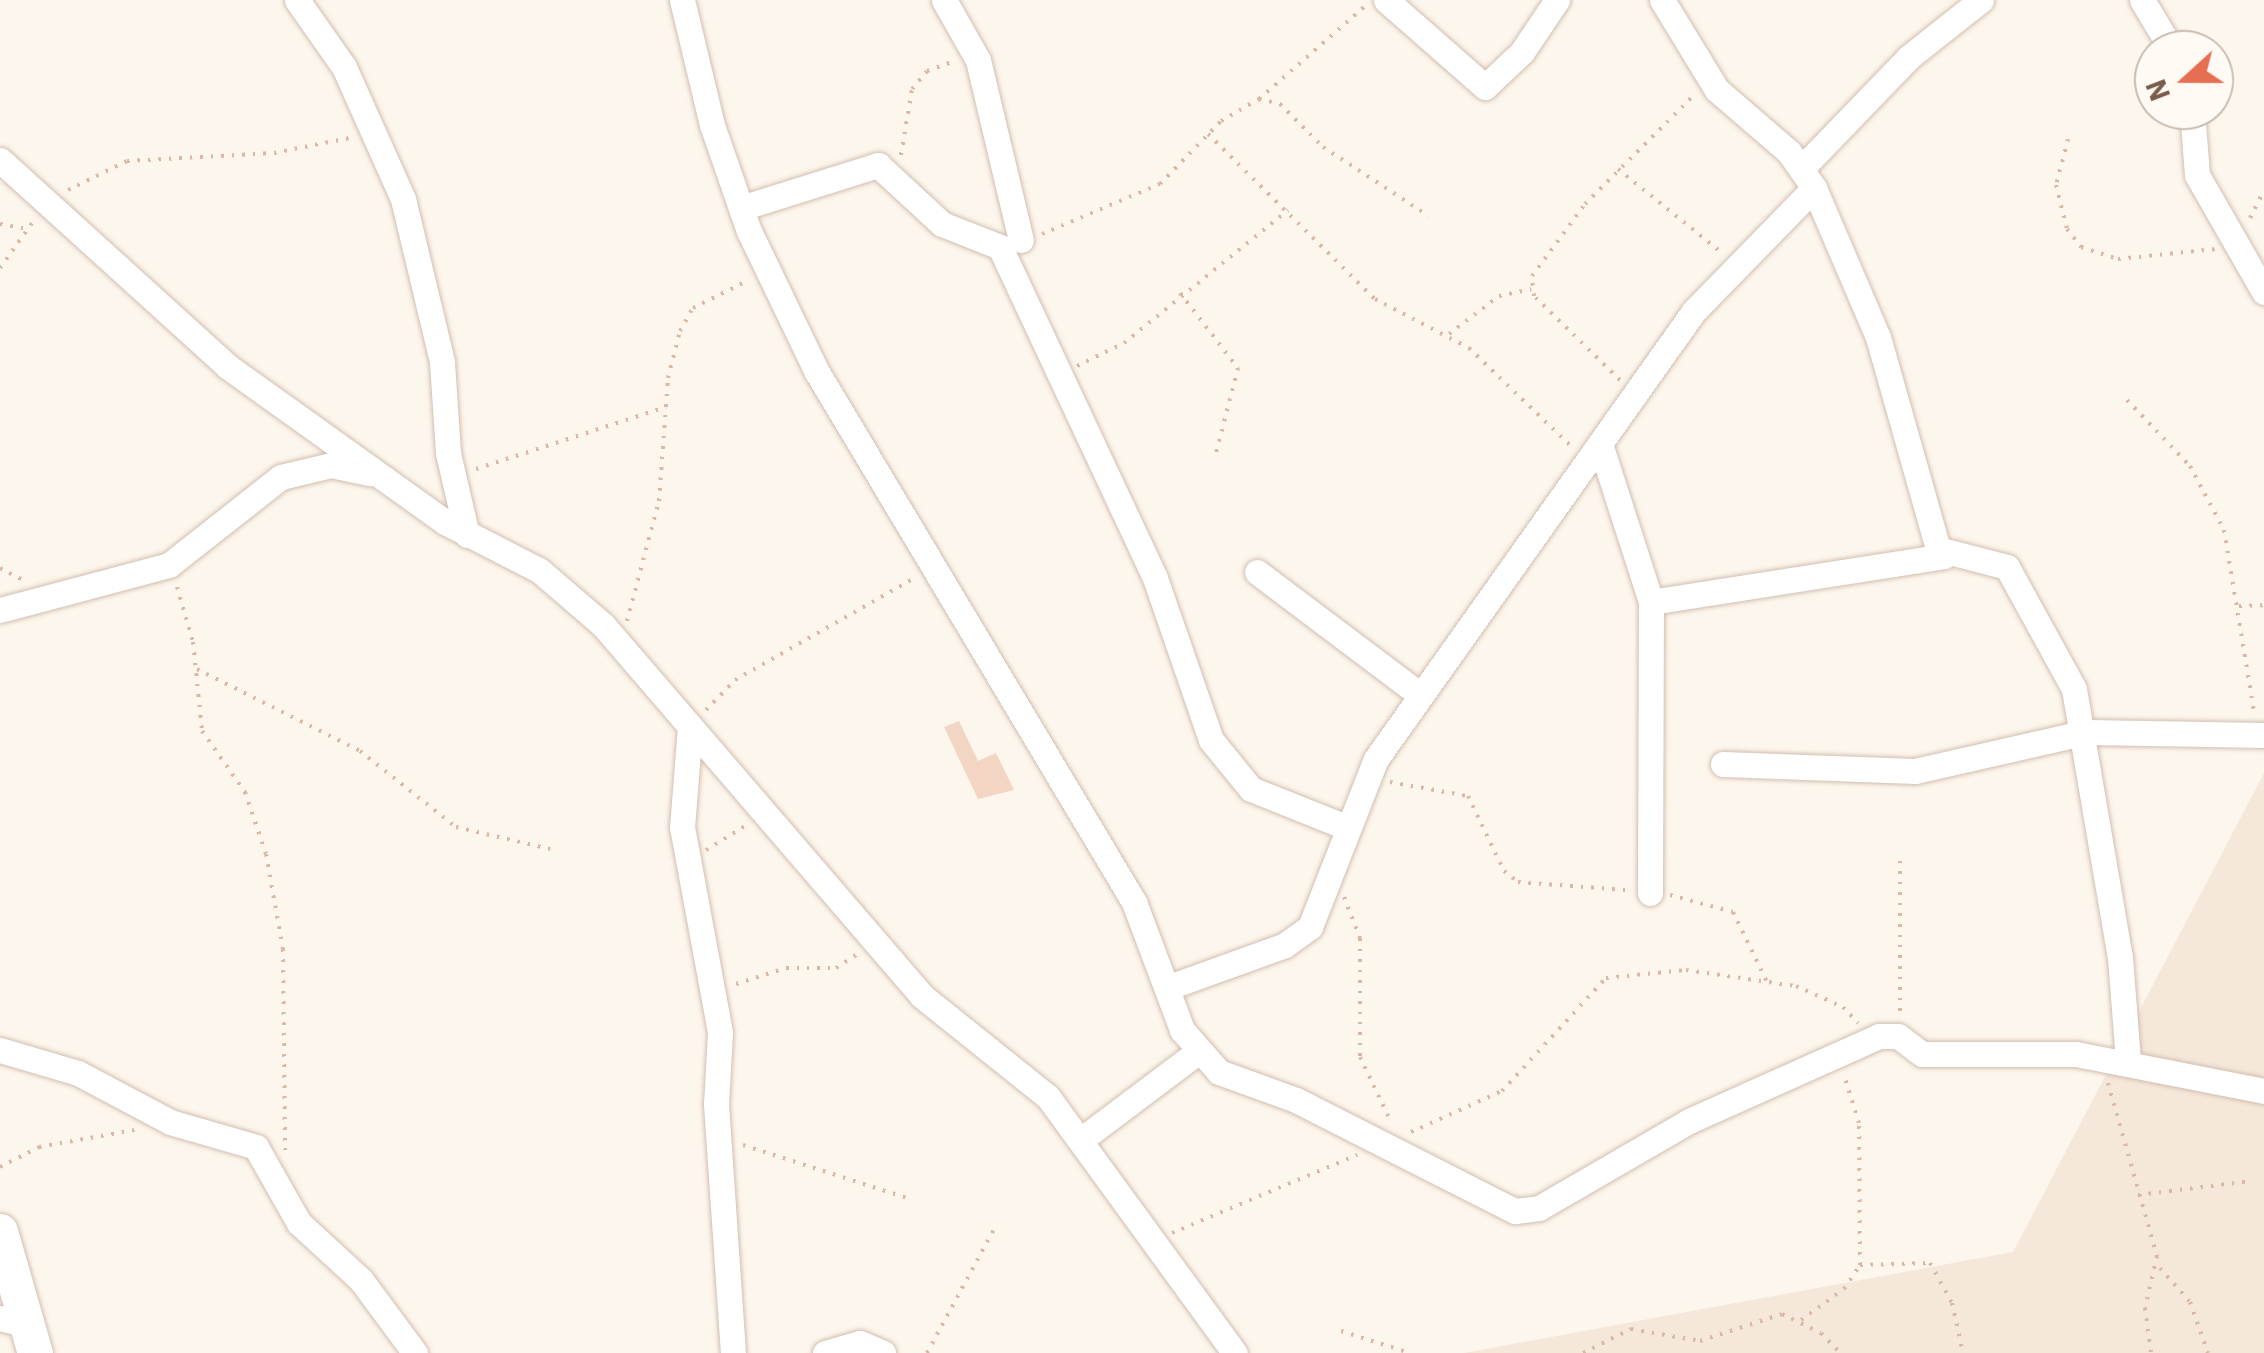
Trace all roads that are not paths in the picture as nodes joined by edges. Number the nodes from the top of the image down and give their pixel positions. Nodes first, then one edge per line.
1 (297, 0) edge
2 (682, 0) edge
3 (944, 0) edge
4 (1386, 0) edge
5 (1557, 0) edge
6 (1662, 0) edge
7 (1981, 0) edge
8 (2142, 0) edge
9 (2160, 30) edge
10 (2198, 130) edge
11 (0, 160) edge
12 (1808, 178) junction
13 (741, 208) junction
14 (1022, 240) road end
15 (2264, 292) edge
16 (1596, 458) junction
17 (377, 474) junction
18 (467, 535) junction
19 (1944, 556) junction
20 (1257, 572) dead end
21 (1651, 602) junction
22 (0, 610) edge
23 (1420, 695) junction
24 (690, 726) junction
25 (2086, 732) junction
26 (2262, 735) edge
27 (1723, 764) dead end
28 (1346, 827) junction
29 (1650, 893) road end
30 (1168, 988) junction
31 (0, 1050) edge
32 (1196, 1054) junction
33 (2116, 1059) junction
34 (2264, 1091) edge
35 (1082, 1139) junction
36 (0, 1231) edge
37 (21, 1332) edge
38 (414, 1353) edge
39 (733, 1353) edge
40 (825, 1353) edge
41 (883, 1353) edge
42 (1235, 1353) edge

1 - 18 street
2 - 13 street
3 - 14 street
4 - 5 street
6 - 12 street
7 - 12 street
8 - 9 street
10 - 15 street
11 - 17 street
12 - 16 street
12 - 19 street
13 - 28 street
13 - 30 street
16 - 21 street
16 - 23 street
17 - 18 street
17 - 22 street
18 - 24 street
19 - 21 street
19 - 25 street
20 - 23 street
21 - 29 street
23 - 28 street
24 - 35 street
24 - 39 street
25 - 26 street
25 - 27 street
25 - 33 street
28 - 30 street
30 - 32 street
31 - 38 street
32 - 33 street
32 - 35 street
33 - 34 street
35 - 42 street
36 - 37 street
40 - 41 street

